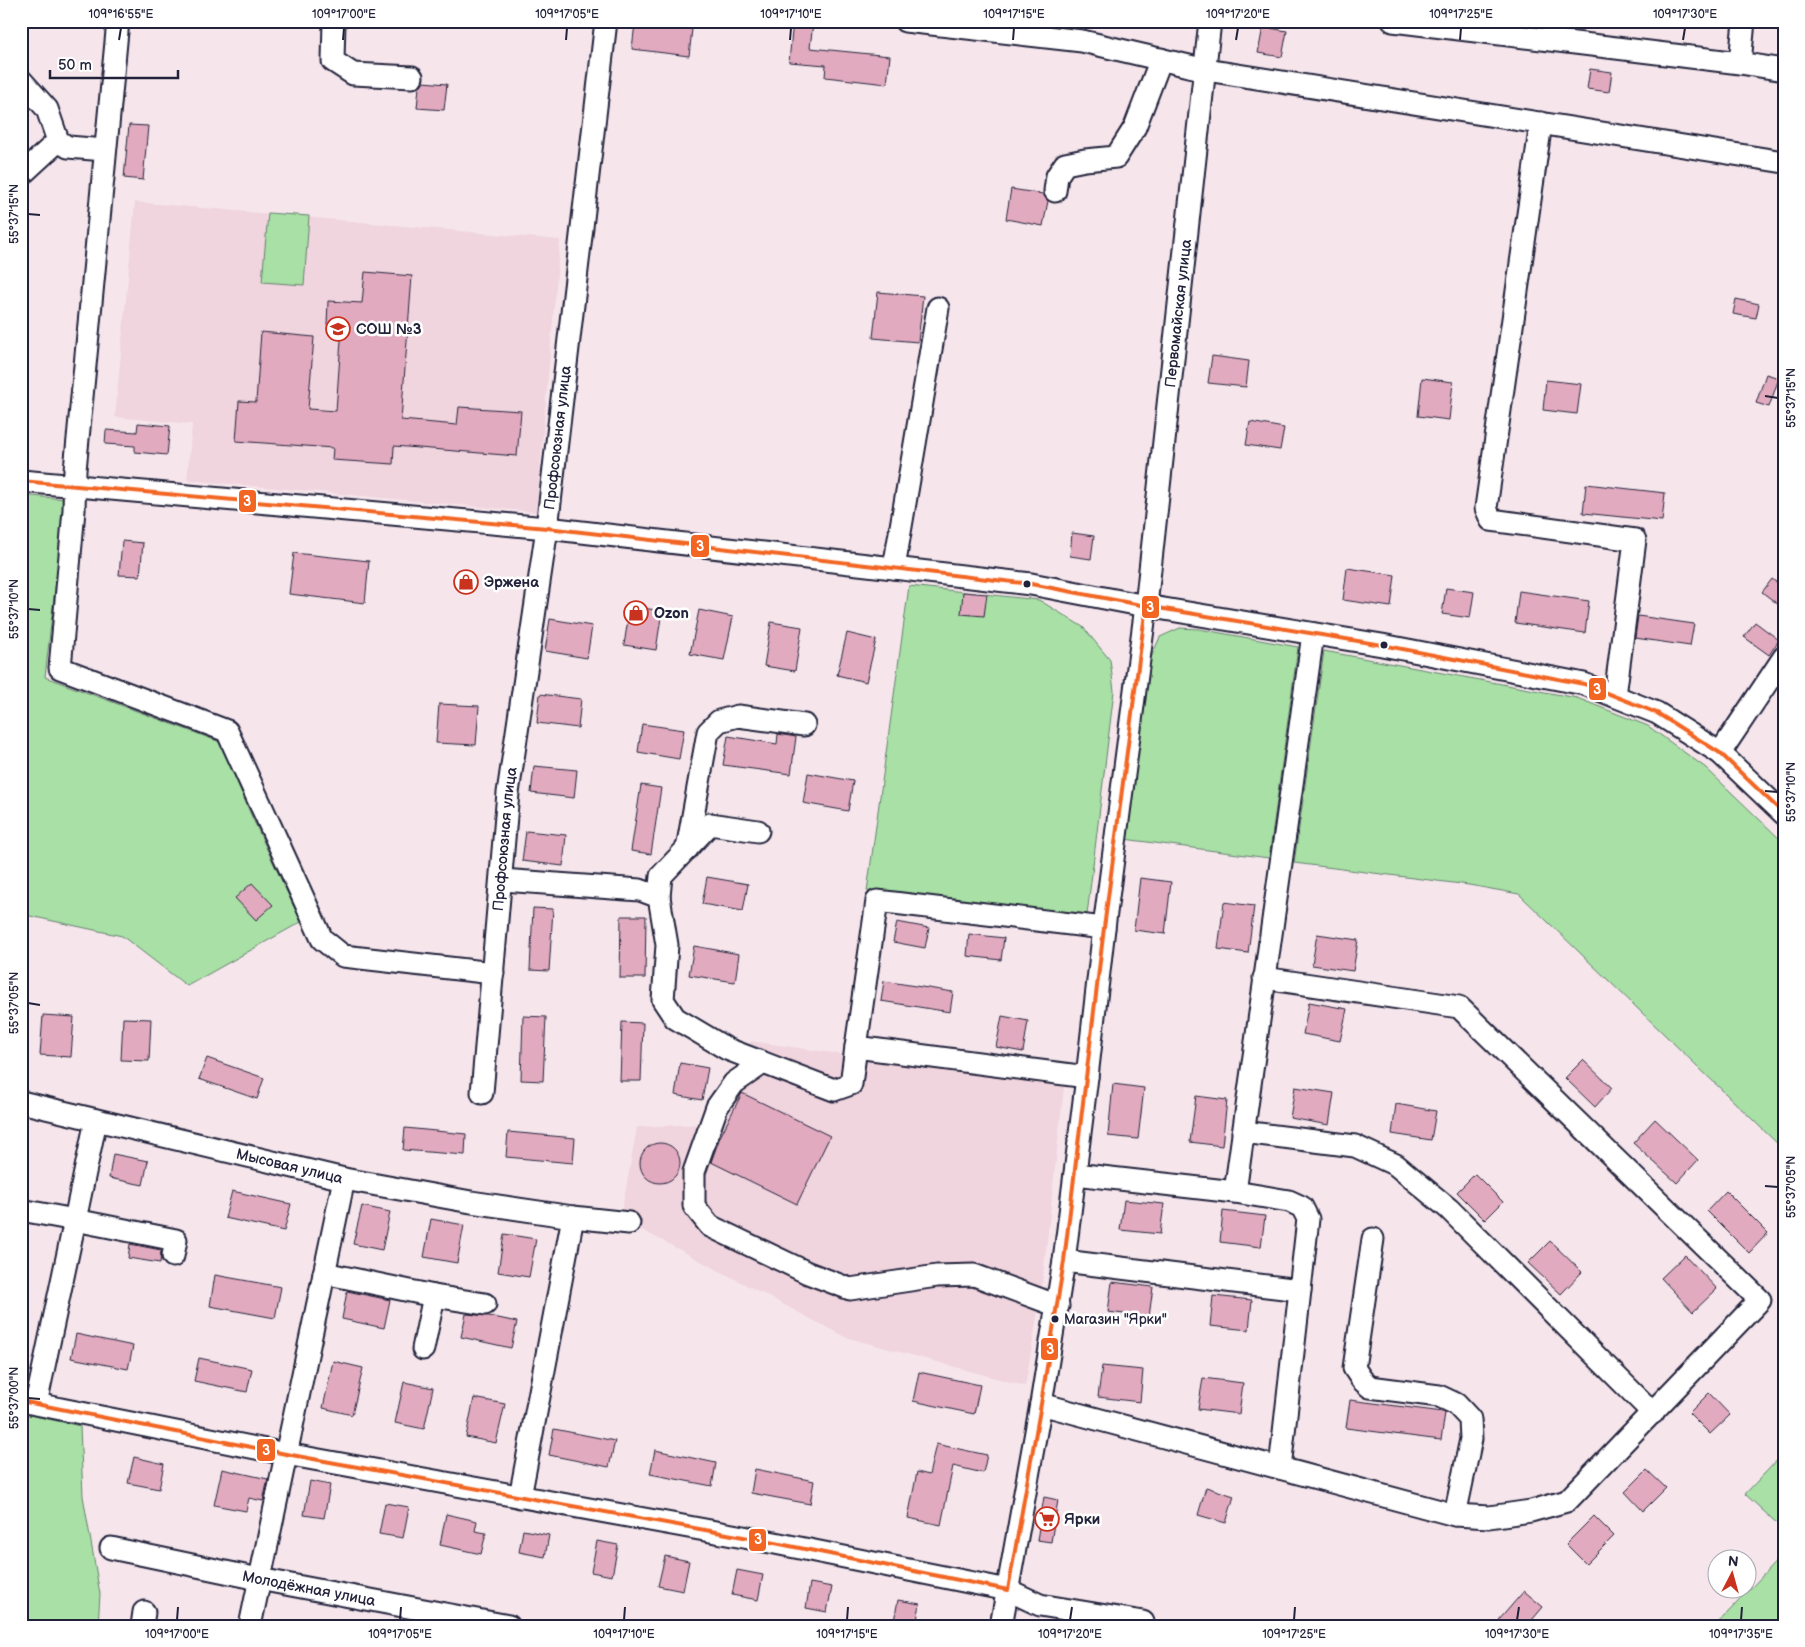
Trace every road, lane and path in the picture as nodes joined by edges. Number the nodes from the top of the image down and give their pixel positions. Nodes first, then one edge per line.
1 (118, 21) edge
2 (334, 21) edge
3 (606, 21) edge
4 (906, 21) edge
5 (1210, 21) edge
6 (1393, 21) edge
7 (1744, 21) edge
8 (1161, 59) junction
9 (1740, 63) junction
10 (1206, 70) junction
11 (1784, 70) edge
12 (412, 77) dead end
13 (21, 80) edge
14 (1541, 123) junction
15 (58, 140) junction
16 (105, 150) junction
17 (1784, 162) edge
18 (21, 175) edge
19 (1055, 191) dead end
20 (938, 308) dead end
21 (21, 481) edge
22 (73, 485) junction
23 (547, 528) junction
24 (894, 568) junction
25 (1146, 606) junction
26 (1313, 634) junction
27 (1784, 656) edge
28 (1615, 696) junction
29 (804, 725) dead end
30 (1720, 753) junction
31 (1784, 814) edge
32 (758, 831) dead end
33 (687, 849) junction
34 (501, 880) junction
35 (659, 897) junction
36 (1104, 928) junction
37 (493, 973) junction
38 (1264, 978) junction
39 (856, 1046) junction
40 (762, 1062) junction
41 (1087, 1077) junction
42 (482, 1093) dead end
43 (21, 1102) edge
44 (96, 1120) junction
45 (1243, 1132) junction
46 (1075, 1174) junction
47 (344, 1179) junction
48 (1235, 1192) junction
49 (21, 1210) edge
50 (573, 1218) junction
51 (75, 1220) junction
52 (628, 1223) dead end
53 (1374, 1239) dead end
54 (173, 1256) dead end
55 (1064, 1261) junction
56 (324, 1274) junction
57 (1300, 1290) junction
58 (434, 1296) junction
59 (485, 1304) dead end
60 (1058, 1306) junction
61 (423, 1349) dead end
62 (29, 1402) edge
63 (1041, 1404) junction
64 (1653, 1413) junction
65 (286, 1454) junction
66 (1280, 1468) junction
67 (520, 1496) junction
68 (1455, 1515) junction
69 (111, 1548) dead end
70 (259, 1578) junction
71 (1008, 1590) junction
72 (1146, 1624) edge
73 (250, 1626) edge
74 (510, 1626) edge
75 (1001, 1626) edge

1 - 16 street
2 - 12 street
3 - 23 street, Профсоюзная улица
4 - 8 street
5 - 10 street, Первомайская улица
6 - 9 street
7 - 9 street
8 - 10 street
8 - 19 street
9 - 11 street
10 - 14 street
10 - 25 street, Первомайская улица
13 - 15 street
14 - 17 street
14 - 28 street
15 - 16 street
15 - 18 street
16 - 22 street
20 - 24 street
21 - 22 street
22 - 23 street
22 - 37 street
23 - 24 street
23 - 34 street, Профсоюзная улица
24 - 25 street
25 - 26 street
25 - 36 street, Первомайская улица
26 - 28 street
26 - 38 street
27 - 30 street
28 - 30 street
29 - 33 street
30 - 31 street
32 - 33 street
33 - 35 street
34 - 35 street
34 - 37 street, Профсоюзная улица
35 - 40 street
36 - 39 street
36 - 41 street, Первомайская улица
37 - 42 street, Профсоюзная улица
38 - 45 street
38 - 64 street
39 - 40 street
39 - 41 street
40 - 60 street
41 - 46 street, Первомайская улица
43 - 44 street, Мысовая улица
44 - 47 street, Мысовая улица
44 - 51 street
45 - 48 street
45 - 64 street
46 - 48 street
46 - 55 street, Первомайская улица
47 - 50 street
47 - 56 street, Мысовая улица
48 - 57 street
49 - 51 street
50 - 52 street
50 - 67 street
51 - 54 street
51 - 62 street
53 - 68 street
55 - 57 street
55 - 60 street, Первомайская улица
56 - 58 street
56 - 65 street, Мысовая улица
57 - 66 street
58 - 59 street
58 - 61 street
60 - 63 street, Первомайская улица
62 - 65 street
63 - 66 street
63 - 71 street, Первомайская улица
64 - 68 street
65 - 67 street
65 - 70 street, Мысовая улица
66 - 68 street
67 - 71 street
69 - 70 street, Молодёжная улица
70 - 73 street, Мысовая улица
70 - 74 street, Молодёжная улица
71 - 72 street
71 - 75 street, Первомайская улица

